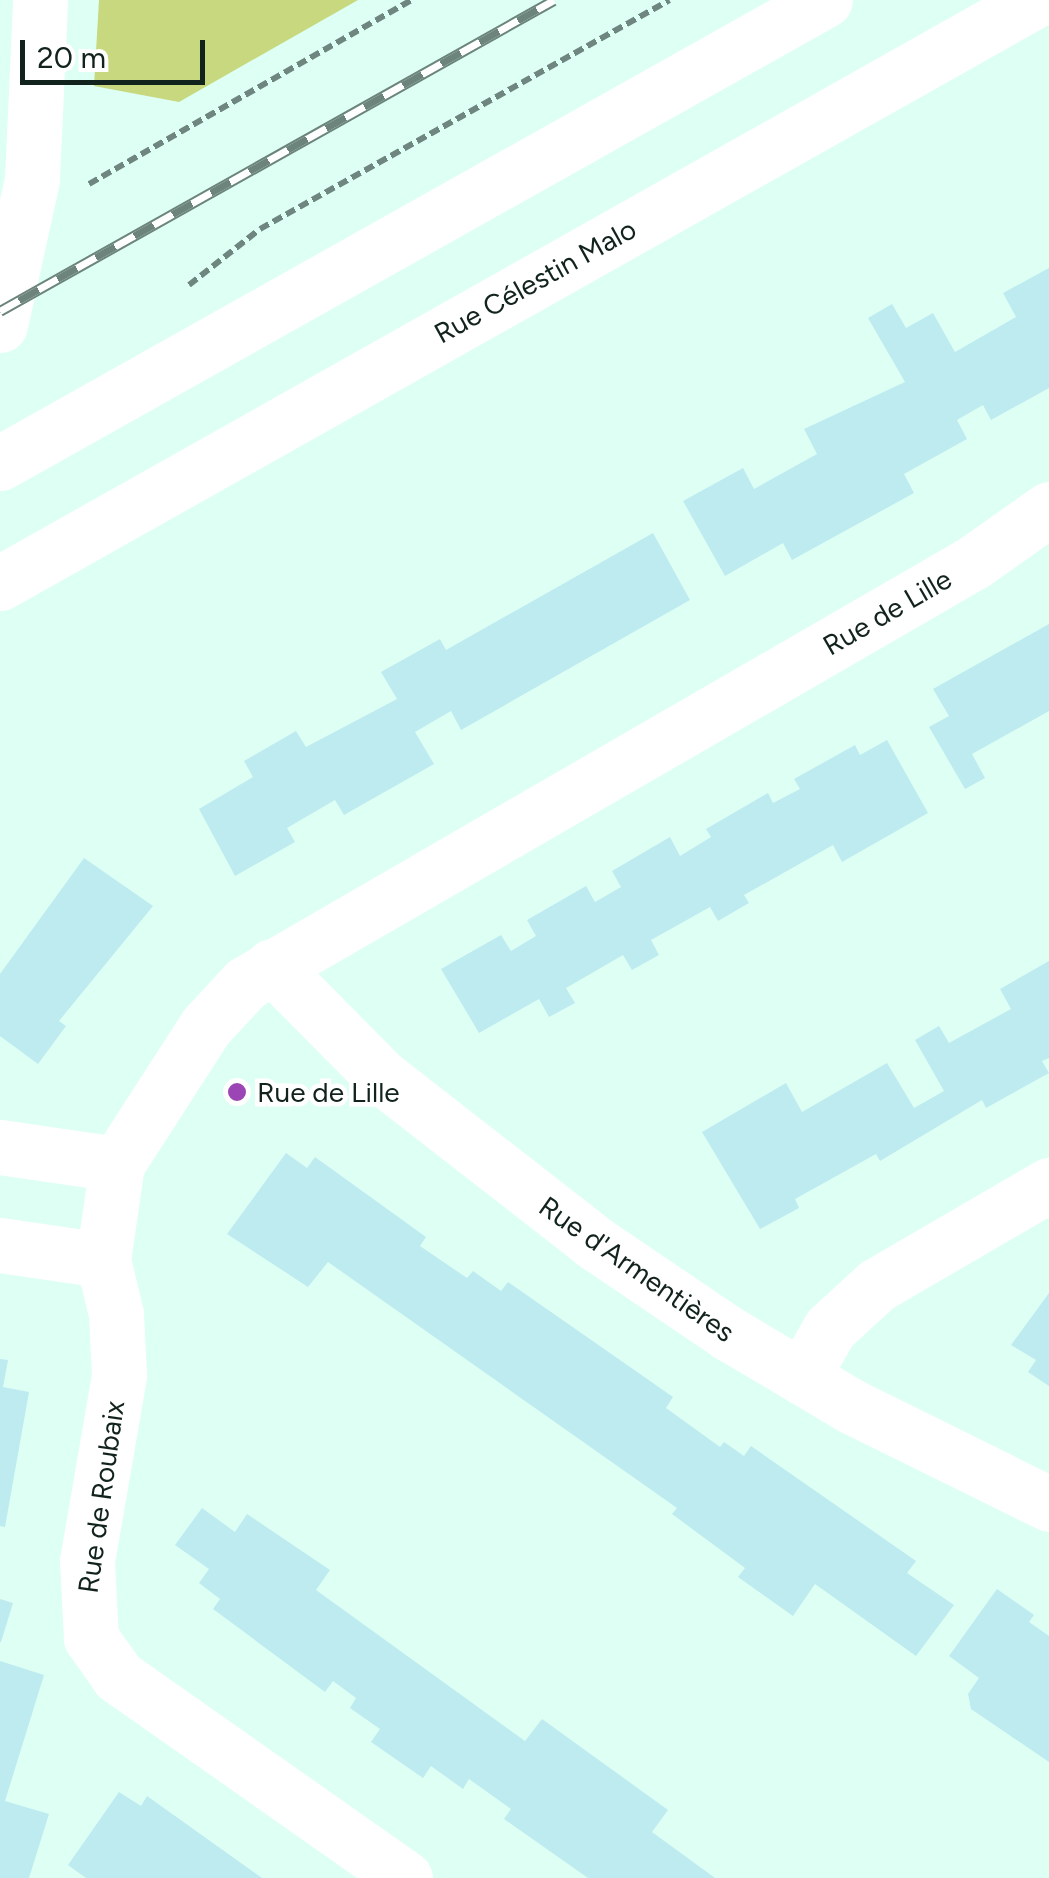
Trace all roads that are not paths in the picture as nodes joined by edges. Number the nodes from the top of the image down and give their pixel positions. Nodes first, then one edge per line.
1 (825, 0) edge
2 (1036, 0) edge
3 (38, 25) edge
4 (13, 203) edge
5 (0, 325) edge
6 (0, 463) edge
7 (1049, 509) edge
8 (1049, 530) edge
9 (974, 562) junction
10 (11, 583) edge
11 (272, 966) junction
12 (0, 1147) edge
13 (117, 1164) junction
14 (1049, 1185) edge
15 (0, 1245) edge
16 (102, 1260) junction
17 (802, 1377) junction
18 (1049, 1504) edge
19 (404, 1878) edge

1 - 6 street
2 - 10 street, Rue Célestin Malo
3 - 4 street
4 - 5 street
7 - 9 street, Rue de Lille
8 - 9 street, Rue de Lille
9 - 11 street, Rue de Lille
11 - 13 street, Rue de Lille
11 - 17 street, Rue d'Armentières
12 - 13 street
13 - 16 street, Rue de Lille
14 - 17 street
15 - 16 street
16 - 19 street, Rue de Roubaix
17 - 18 street, Rue d'Armentières

